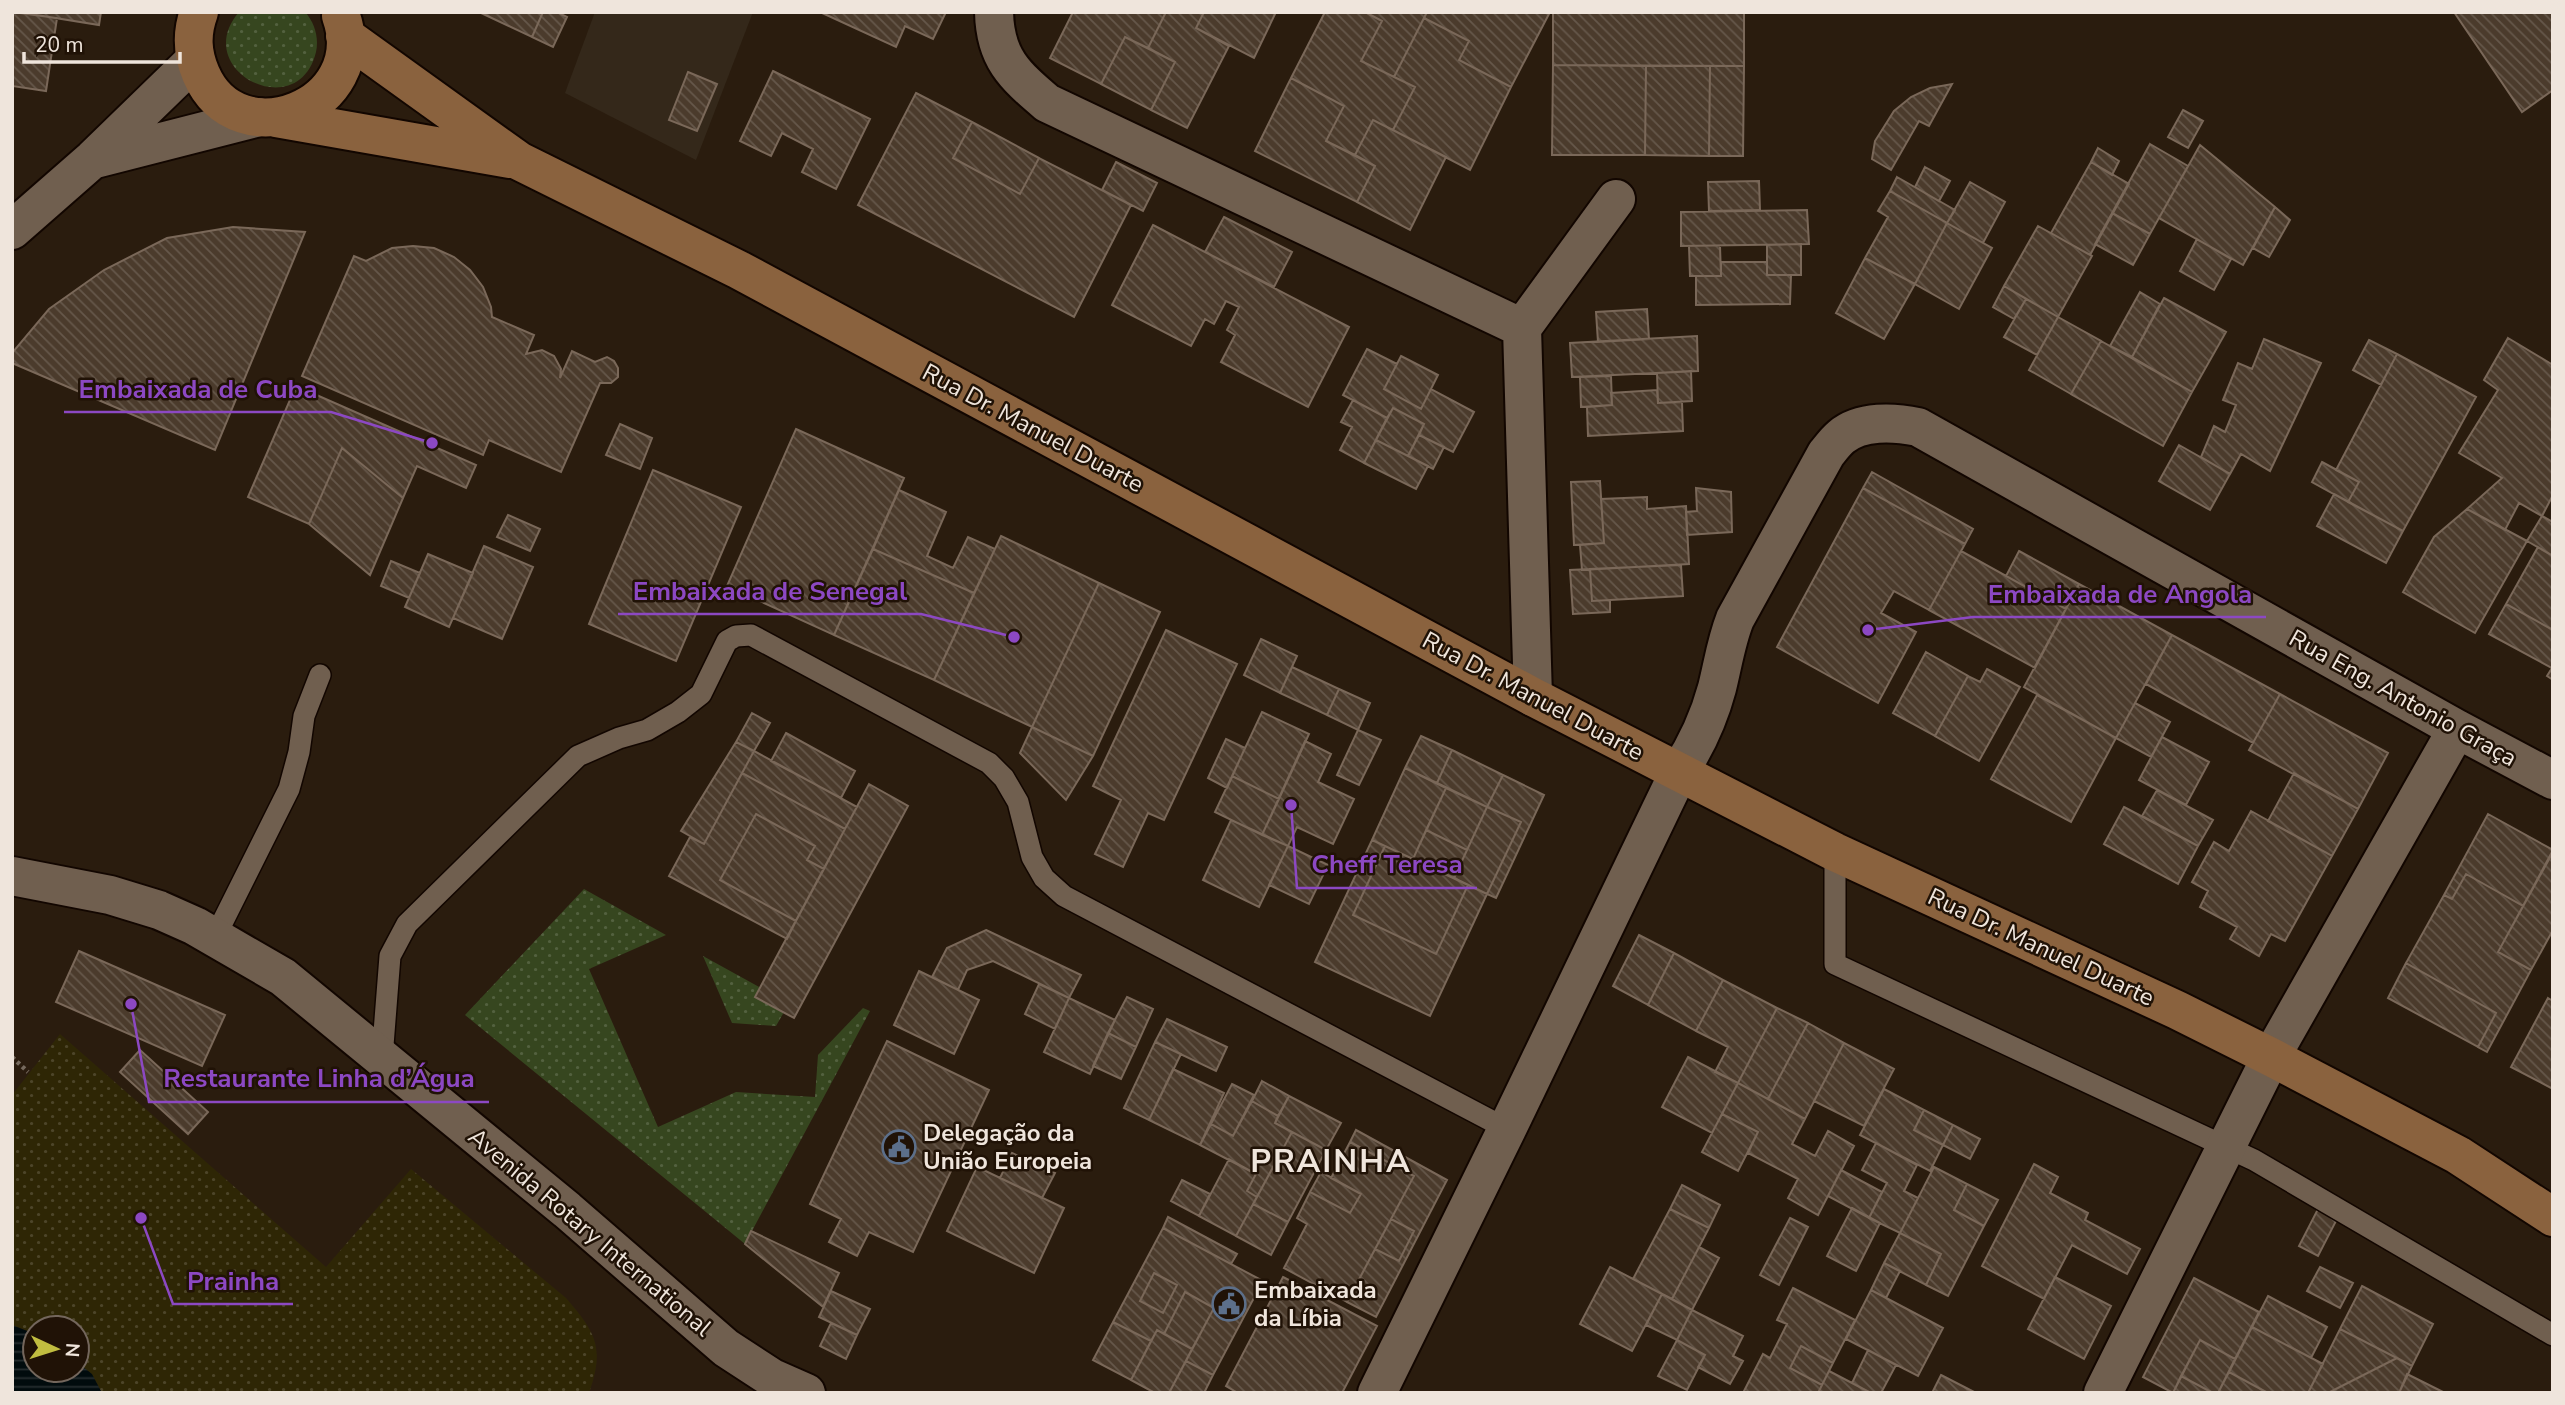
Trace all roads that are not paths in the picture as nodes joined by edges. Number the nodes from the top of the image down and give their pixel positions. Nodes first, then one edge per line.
1 (199, 12) edge
2 (995, 12) edge
3 (342, 24) edge
4 (195, 60) junction
5 (267, 117) junction
6 (93, 159) junction
7 (519, 161) junction
8 (1616, 199) dead end
9 (12, 229) edge
10 (1522, 328) junction
11 (320, 675) dead end
12 (1533, 697) junction
13 (2457, 729) junction
14 (1679, 772) junction
15 (2553, 780) edge
16 (1835, 852) junction
17 (12, 876) edge
18 (215, 937) junction
19 (2271, 1057) junction
20 (382, 1058) junction
21 (1507, 1129) junction
22 (2226, 1147) junction
23 (2553, 1217) edge
24 (2553, 1335) edge
25 (806, 1393) edge
26 (1377, 1393) edge
27 (2102, 1393) edge

1 - 4 street
2 - 10 street
3 - 5 street
3 - 7 street, Rua Dr. Manuel Duarte
4 - 5 street, Rua Dr. Manuel Duarte
4 - 6 street
5 - 6 street
5 - 7 street, Rua Dr. Manuel Duarte
6 - 9 street
7 - 12 street, Rua Dr. Manuel Duarte
8 - 10 street
10 - 12 street
11 - 18 lane
12 - 14 street, Rua Dr. Manuel Duarte
13 - 14 street, Rua Eng. Antonio Graça
13 - 15 street, Rua Eng. Antonio Graça
13 - 19 street
14 - 16 street, Rua Dr. Manuel Duarte
14 - 21 street, Rua Eng. Antonio Graça
16 - 19 street, Rua Dr. Manuel Duarte
16 - 22 lane
17 - 18 street, Avenida Rotary International
18 - 20 street, Avenida Rotary International
19 - 22 street
19 - 23 street, Rua Dr. Manuel Duarte
20 - 21 lane
20 - 25 street, Avenida Rotary International
21 - 26 street, Rua Eng. Antonio Graça
22 - 24 lane
22 - 27 street

